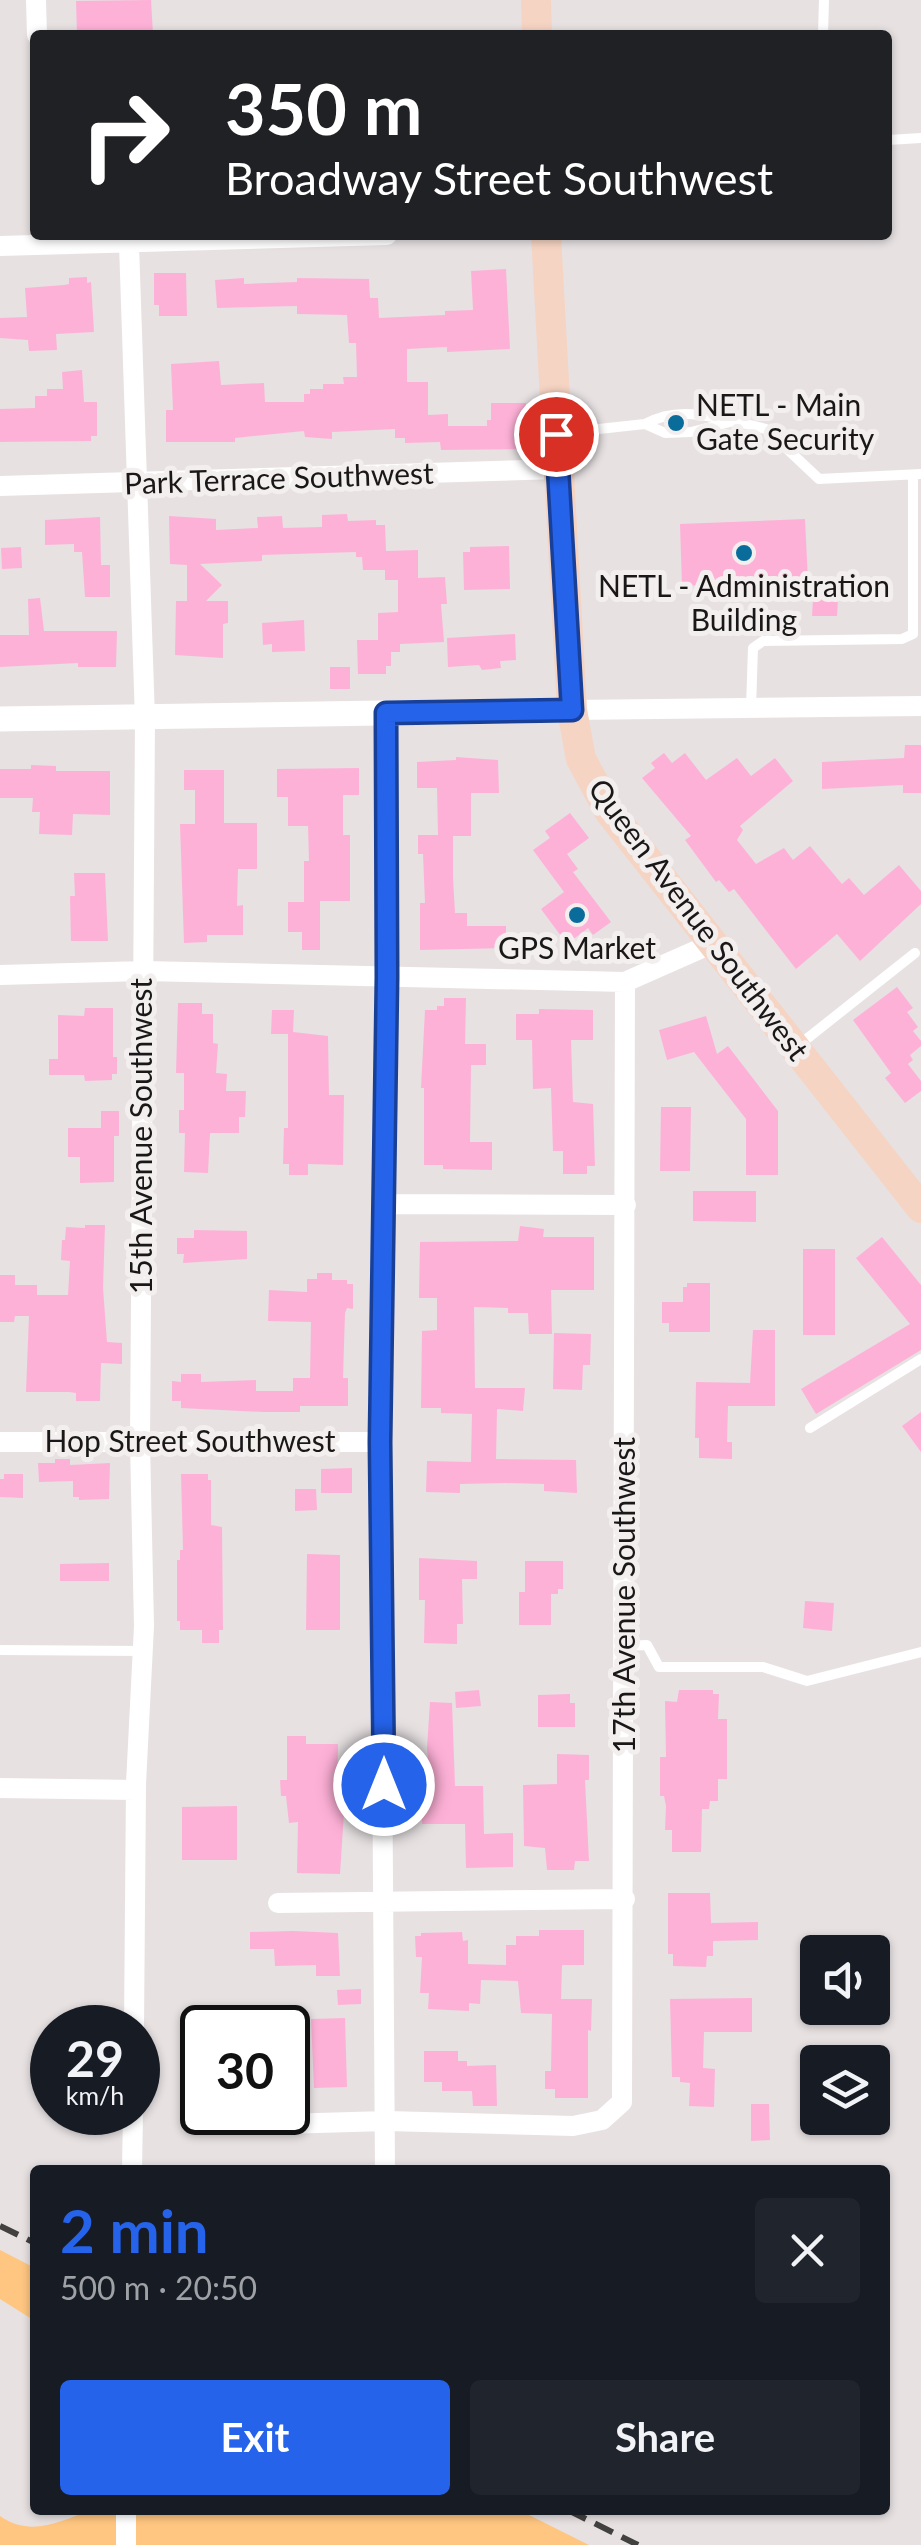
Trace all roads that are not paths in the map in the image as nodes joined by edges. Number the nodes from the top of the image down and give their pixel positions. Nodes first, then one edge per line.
1 (36, 0) edge
2 (536, 0) edge
3 (824, 0) edge
4 (37, 30) edge
5 (537, 30) edge
6 (823, 30) edge
7 (921, 138) edge
8 (892, 140) edge
9 (191, 240) edge
10 (546, 240) edge
11 (47, 241) edge
12 (129, 244) junction
13 (0, 246) edge
14 (734, 421) junction
15 (645, 424) junction
16 (556, 434) junction
17 (558, 469) junction
18 (917, 475) edge
19 (139, 484) junction
20 (0, 486) edge
21 (921, 706) edge
22 (750, 708) junction
23 (572, 710) junction
24 (386, 713) junction
25 (0, 719) edge
26 (145, 719) junction
27 (711, 944) junction
28 (914, 953) dead end
29 (143, 971) junction
30 (0, 975) edge
31 (387, 977) junction
32 (625, 982) junction
33 (795, 1049) junction
34 (384, 1204) junction
35 (626, 1205) junction
36 (921, 1208) edge
37 (921, 1359) edge
38 (810, 1428) dead end
39 (0, 1442) edge
40 (380, 1442) junction
41 (140, 1443) junction
42 (626, 1646) junction
43 (0, 1650) edge
44 (142, 1651) junction
45 (921, 1652) edge
46 (0, 1788) edge
47 (136, 1790) junction
48 (625, 1899) junction
49 (385, 1900) junction
50 (278, 1903) dead end
51 (134, 2005) edge
52 (386, 2120) junction
53 (310, 2123) edge
54 (133, 2135) edge
55 (132, 2165) edge
56 (385, 2165) edge
57 (126, 2515) edge
58 (126, 2545) edge

1 - 4 street
2 - 5 main road
3 - 6 lane
7 - 8 lane
9 - 12 street
10 - 16 main road, Queen Avenue Southwest
11 - 12 street
11 - 13 street
12 - 19 street, 15th Avenue Southwest
14 - 15 lane
14 - 15 lane
14 - 18 lane
15 - 16 lane
16 - 17 main road, Queen Avenue Southwest
17 - 19 street, Park Terrace Southwest
17 - 23 main road, Queen Avenue Southwest
18 - 22 lane
19 - 20 street, Park Terrace Southwest
19 - 26 street, 15th Avenue Southwest
21 - 22 street
22 - 23 street
23 - 24 street
23 - 27 main road, Queen Avenue Southwest
24 - 26 street
24 - 31 street
25 - 26 street
26 - 29 street, 15th Avenue Southwest
27 - 32 street
27 - 33 main road, Queen Avenue Southwest
28 - 33 lane
29 - 30 street
29 - 31 street
29 - 41 street, 15th Avenue Southwest
31 - 32 street
31 - 34 street
32 - 35 street, 17th Avenue Southwest
33 - 36 main road, Queen Avenue Southwest
34 - 35 street
34 - 40 street
35 - 42 street, 17th Avenue Southwest
37 - 38 lane
39 - 41 street, Hop Street Southwest
40 - 41 street, Hop Street Southwest
40 - 49 street
41 - 44 street, 15th Avenue Southwest
42 - 45 lane
42 - 48 street, 17th Avenue Southwest
43 - 44 lane
44 - 47 street, 15th Avenue Southwest
46 - 47 street
47 - 51 street, 15th Avenue Southwest
48 - 49 street
48 - 52 street, 17th Avenue Southwest
49 - 50 street
49 - 52 street
52 - 53 street, 17th Avenue Southwest
52 - 56 street
54 - 55 street
57 - 58 street

